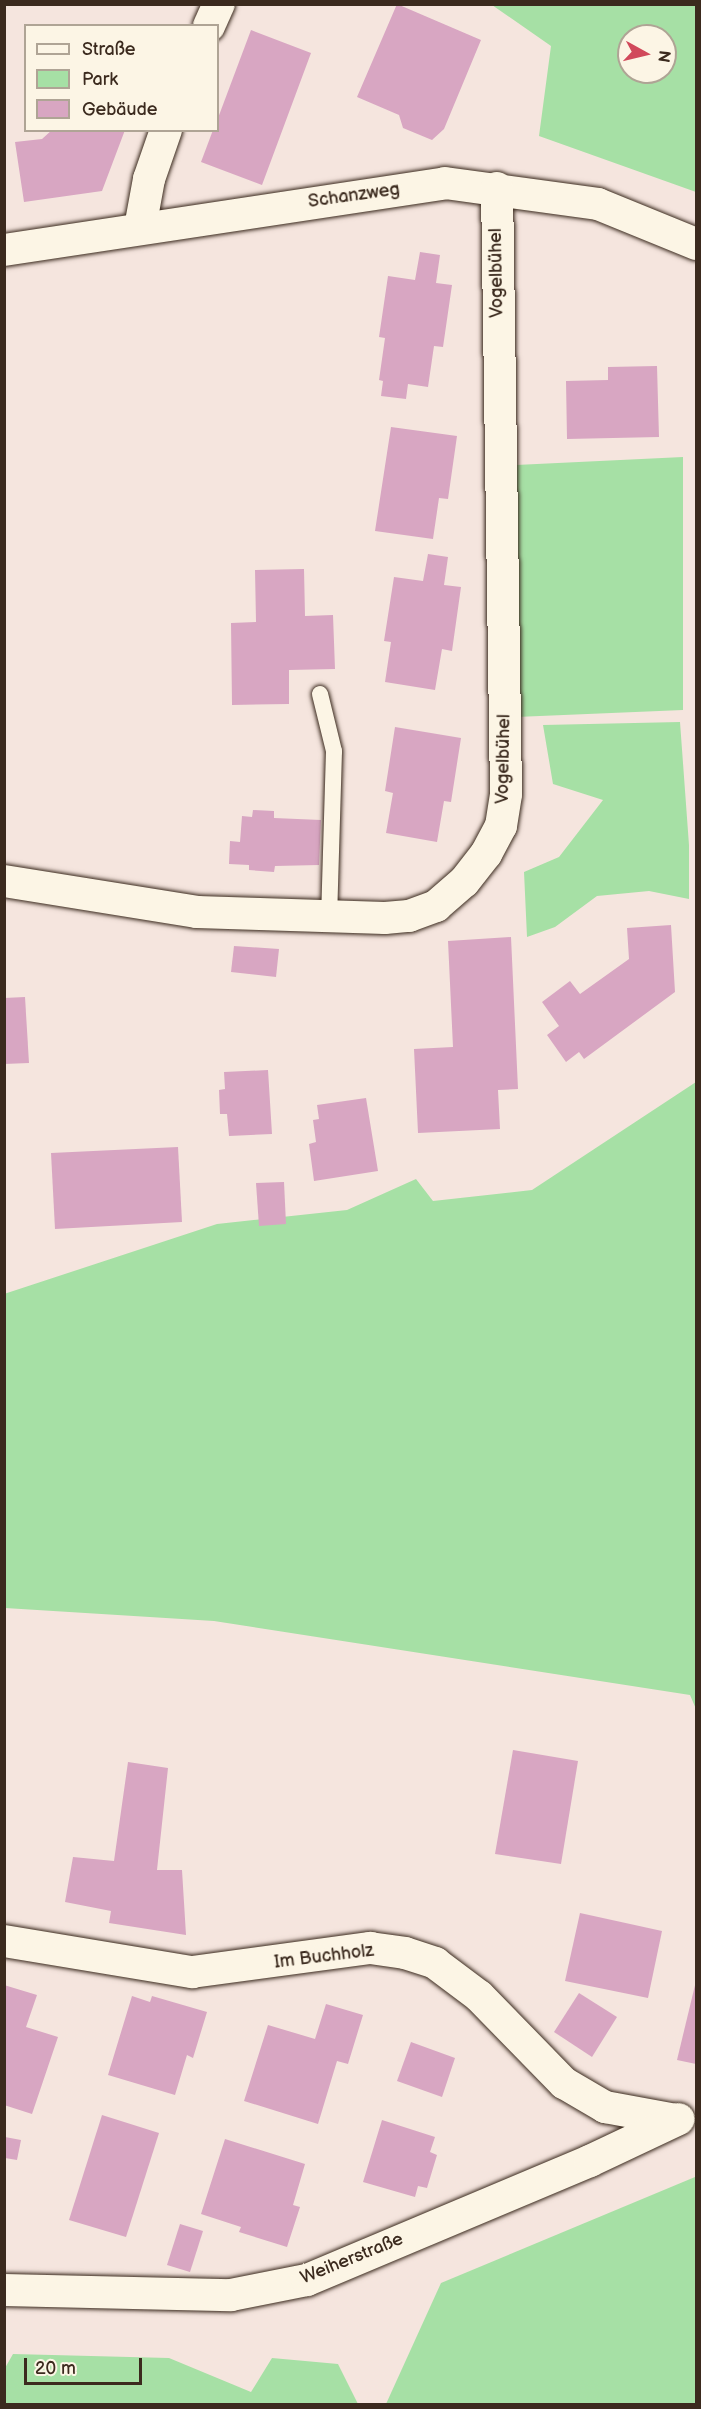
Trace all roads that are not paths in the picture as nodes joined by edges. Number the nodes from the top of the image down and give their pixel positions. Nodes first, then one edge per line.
1 (219, 4) edge
2 (210, 24) edge
3 (165, 132) edge
4 (498, 188) junction
5 (140, 228) junction
6 (696, 244) edge
7 (4, 250) edge
8 (320, 694) dead end
9 (4, 881) edge
10 (329, 916) junction
11 (4, 1941) edge
12 (686, 2116) edge
13 (4, 2290) edge

1 - 2 street
3 - 5 street
4 - 5 street, Schanzweg
4 - 6 street, Schanzweg
4 - 10 street, Vogelbühel
5 - 7 street, Schanzweg
8 - 10 lane
9 - 10 street, Vogelbühel
11 - 12 street, Im Buchholz
12 - 13 street, Weiherstraße

